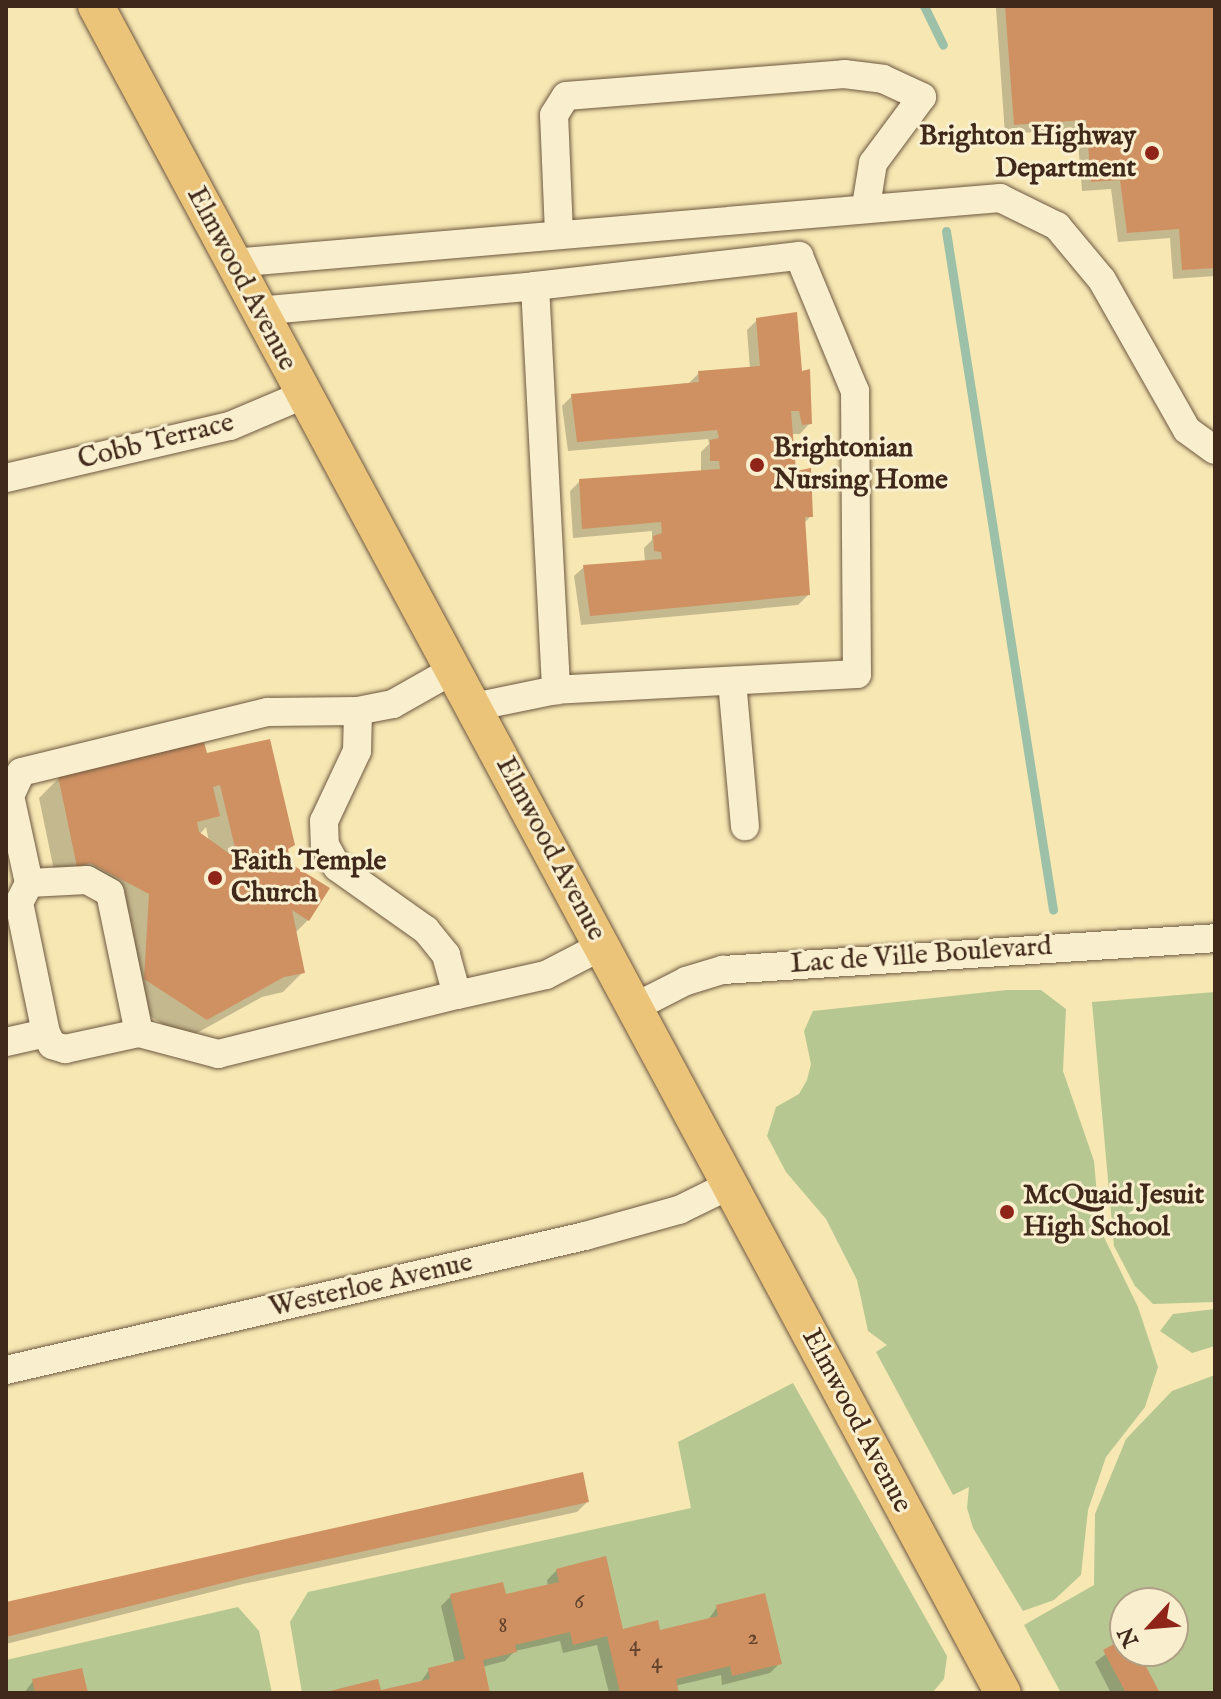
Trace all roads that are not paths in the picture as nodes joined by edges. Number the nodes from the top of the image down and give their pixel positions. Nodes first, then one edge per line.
1 (96, 6) edge
2 (866, 206) junction
3 (559, 233) junction
4 (232, 263) junction
5 (535, 286) junction
6 (257, 311) junction
7 (303, 395) junction
8 (1215, 450) edge
9 (6, 478) edge
10 (453, 670) junction
11 (732, 681) junction
12 (556, 690) junction
13 (473, 707) junction
14 (358, 711) junction
15 (745, 826) dead end
16 (29, 883) junction
17 (1215, 938) edge
18 (602, 946) junction
19 (16, 955) edge
20 (457, 995) junction
21 (635, 1007) junction
22 (46, 1033) junction
23 (139, 1033) junction
24 (6, 1042) edge
25 (730, 1185) junction
26 (6, 1370) edge
27 (995, 1690) edge

1 - 4 main road, Elmwood Avenue
2 - 3 street
2 - 3 street
2 - 8 street
3 - 4 street
4 - 6 main road, Elmwood Avenue
5 - 6 street
5 - 11 street
5 - 12 street
6 - 7 main road, Elmwood Avenue
7 - 9 street, Cobb Terrace
7 - 10 main road, Elmwood Avenue
10 - 13 main road, Elmwood Avenue
10 - 14 street
11 - 12 street
11 - 15 street
12 - 13 street
13 - 18 main road, Elmwood Avenue
14 - 16 street
14 - 20 street
16 - 19 street
16 - 23 street
17 - 21 street, Lac de Ville Boulevard
18 - 20 street
18 - 21 main road, Elmwood Avenue
19 - 22 street
20 - 23 street
21 - 25 main road, Elmwood Avenue
22 - 23 street
22 - 24 street
25 - 26 street, Westerloe Avenue
25 - 27 main road, Elmwood Avenue

